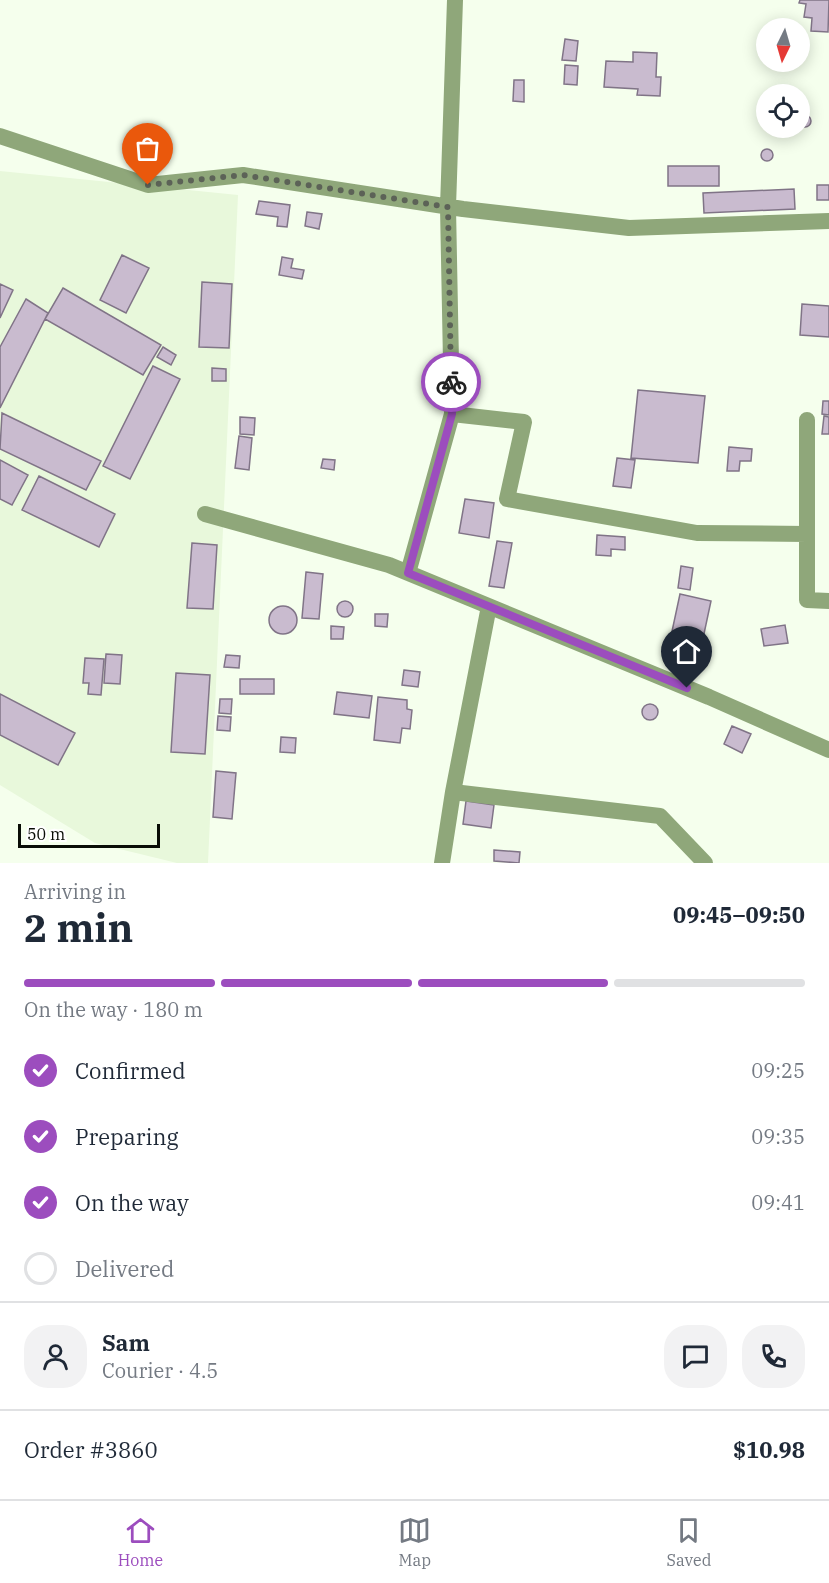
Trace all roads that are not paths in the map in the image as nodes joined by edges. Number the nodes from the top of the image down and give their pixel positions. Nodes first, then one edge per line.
1 (455, 0) edge
2 (0, 136) edge
3 (448, 207) junction
4 (829, 221) edge
5 (452, 414) junction
6 (807, 420) dead end
7 (205, 514) dead end
8 (807, 534) junction
9 (408, 573) junction
10 (829, 601) edge
11 (489, 606) junction
12 (829, 750) edge
13 (453, 792) junction
14 (442, 863) edge
15 (705, 863) edge

1 - 3 street
2 - 3 street
3 - 4 street
3 - 5 street
5 - 8 street
5 - 9 street
6 - 8 street
7 - 9 street
8 - 10 street
9 - 11 street
11 - 12 street
11 - 13 street
13 - 14 street
13 - 15 street

